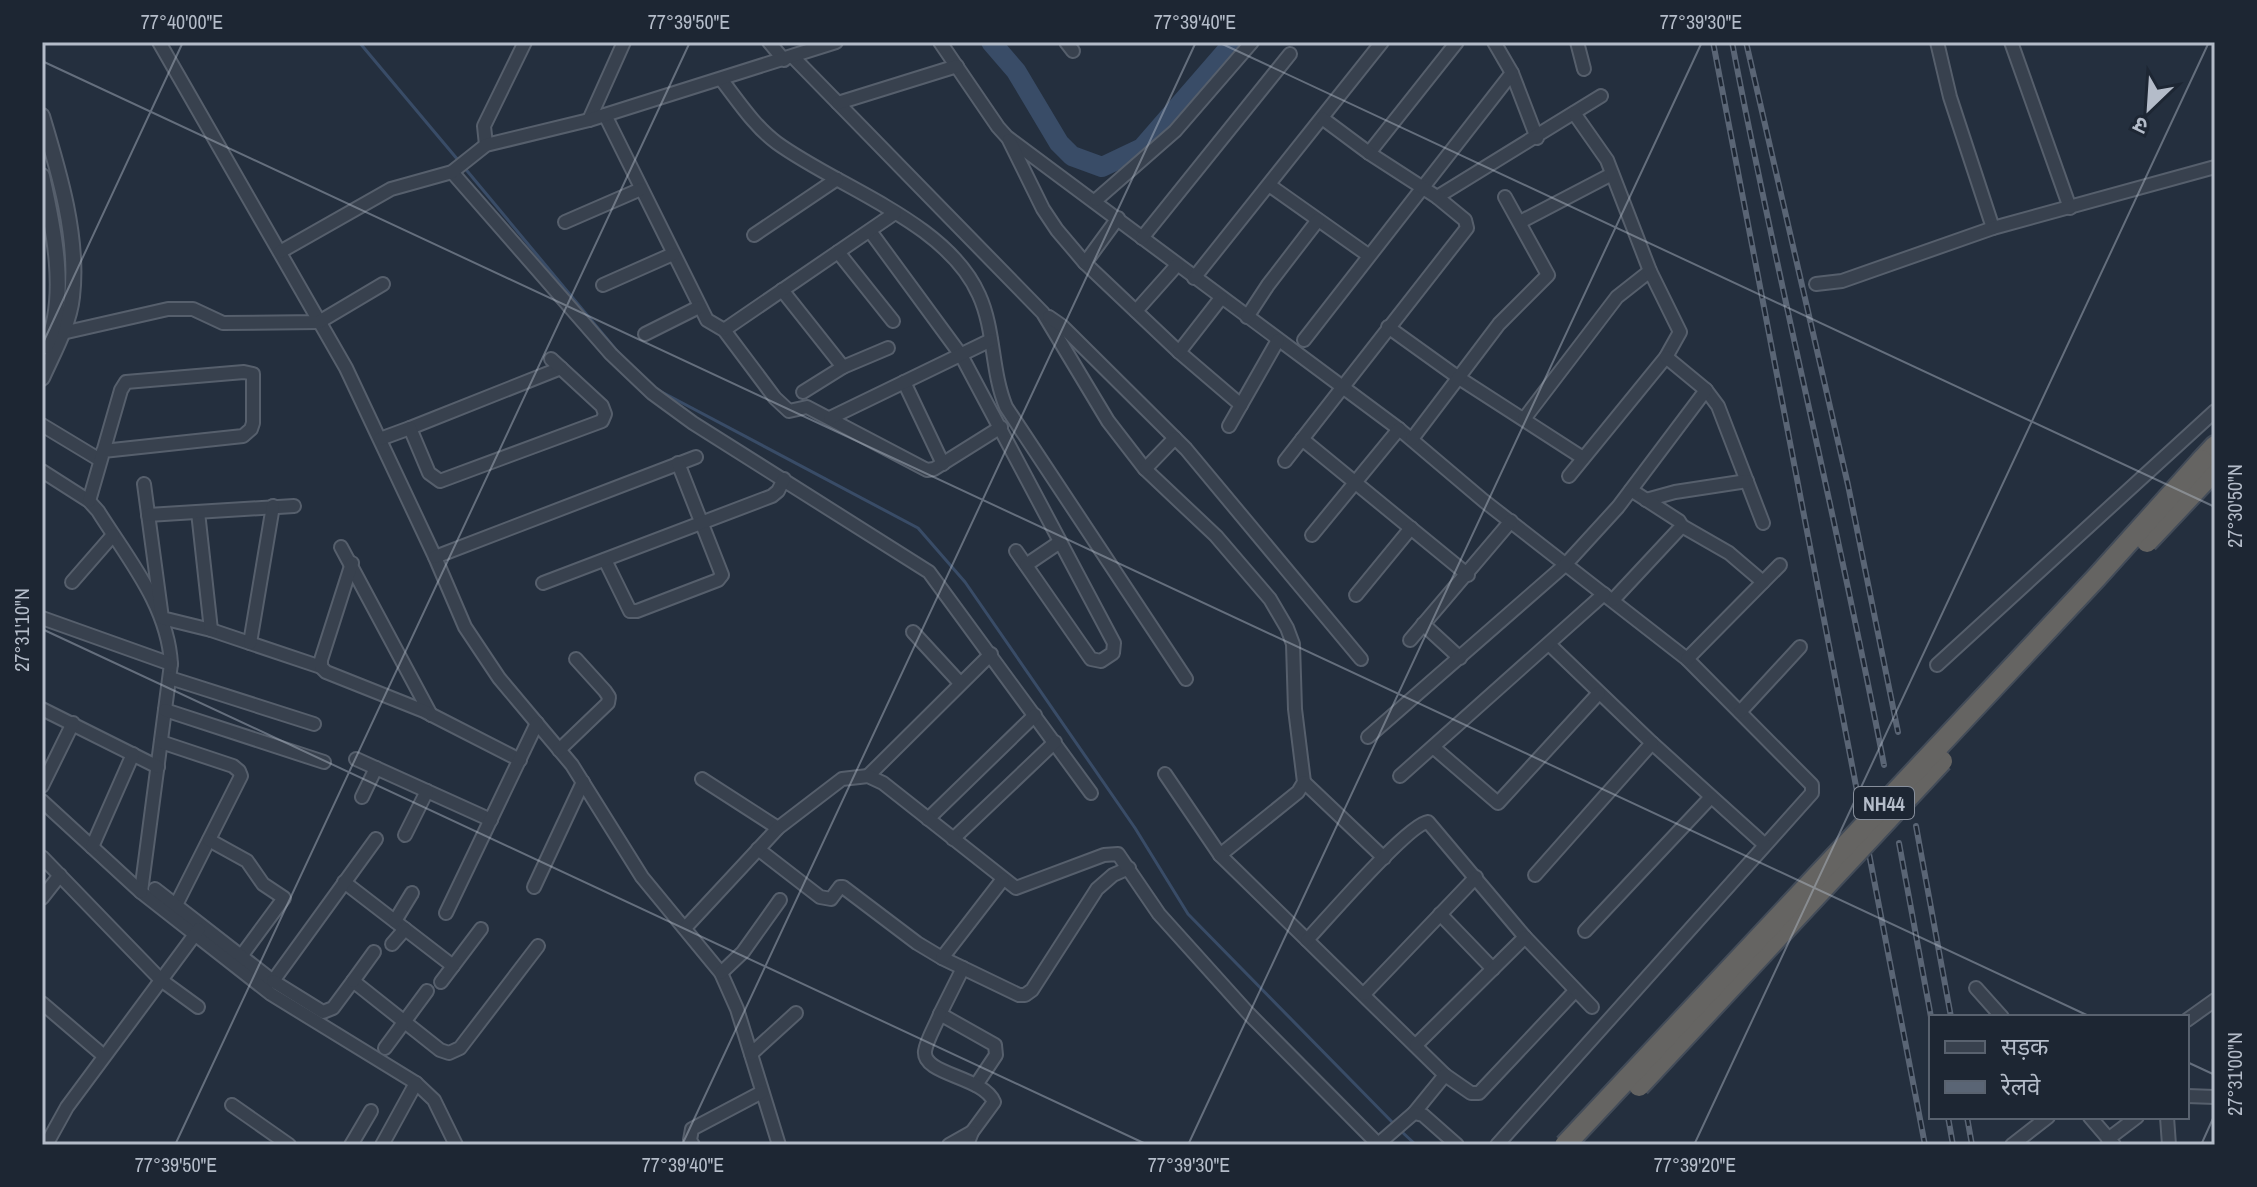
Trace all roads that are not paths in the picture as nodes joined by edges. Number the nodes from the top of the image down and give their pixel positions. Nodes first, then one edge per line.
1 (159, 42) edge
2 (525, 42) edge
3 (624, 42) edge
4 (769, 42) edge
5 (836, 42) edge
6 (940, 42) edge
7 (1252, 42) edge
8 (1382, 42) edge
9 (1457, 42) edge
10 (1494, 42) edge
11 (1577, 42) edge
12 (1937, 42) edge
13 (2011, 42) edge
14 (1290, 54) dead end
15 (789, 58) junction
16 (957, 66) junction
17 (1584, 69) dead end
18 (1512, 73) junction
19 (721, 79) junction
20 (1601, 96) dead end
21 (838, 103) junction
22 (1574, 113) junction
23 (605, 115) junction
24 (42, 116) edge
25 (1322, 118) junction
26 (589, 120) junction
27 (1007, 137) junction
28 (1537, 138) junction
29 (482, 148) junction
30 (1369, 153) junction
31 (2215, 167) edge
32 (455, 170) junction
33 (1612, 174) junction
34 (42, 176) edge
35 (837, 179) junction
36 (1269, 185) junction
37 (1422, 187) junction
38 (641, 189) junction
39 (1437, 197) junction
40 (1505, 197) dead end
41 (1096, 200) junction
42 (2070, 208) junction
43 (66, 210) junction
44 (50, 213) junction
45 (895, 213) junction
46 (1118, 218) junction
47 (1318, 220) junction
48 (565, 222) dead end
49 (1520, 222) junction
50 (1993, 228) junction
51 (870, 231) junction
52 (754, 235) dead end
53 (1142, 238) junction
54 (280, 252) junction
55 (838, 252) junction
56 (673, 254) junction
57 (1368, 255) junction
58 (1085, 263) junction
59 (1177, 265) junction
60 (1650, 271) junction
61 (1194, 278) junction
62 (383, 284) dead end
63 (1816, 284) dead end
64 (603, 285) dead end
65 (782, 290) junction
66 (1221, 298) junction
67 (699, 307) junction
68 (1136, 311) junction
69 (1043, 313) junction
70 (1247, 317) junction
71 (893, 321) dead end
72 (319, 322) junction
73 (1388, 327) junction
74 (724, 330) junction
75 (56, 334) junction
76 (645, 334) dead end
77 (991, 340) junction
78 (1278, 340) junction
79 (1304, 340) dead end
80 (888, 348) dead end
81 (1179, 352) junction
82 (42, 353) edge
83 (961, 355) junction
84 (1666, 357) junction
85 (843, 367) junction
86 (42, 378) edge
87 (1459, 378) junction
88 (904, 382) junction
89 (1341, 387) junction
90 (1706, 390) junction
91 (803, 392) dead end
92 (1241, 405) junction
93 (2215, 411) edge
94 (830, 418) junction
95 (1524, 419) junction
96 (42, 425) edge
97 (1229, 426) dead end
98 (1001, 427) junction
99 (410, 428) junction
100 (1399, 429) junction
101 (1175, 438) junction
102 (380, 439) junction
103 (1302, 439) junction
104 (1412, 439) junction
105 (102, 455) junction
106 (696, 457) dead end
107 (1583, 458) junction
108 (1285, 461) dead end
109 (2211, 462) edge
110 (678, 463) junction
111 (943, 464) junction
112 (1145, 469) junction
113 (42, 471) edge
114 (1569, 476) dead end
115 (784, 479) junction
116 (1747, 481) junction
117 (144, 484) dead end
118 (1356, 484) junction
119 (1631, 490) junction
120 (1646, 500) junction
121 (89, 501) junction
122 (273, 506) junction
123 (294, 506) dead end
124 (198, 512) junction
125 (148, 515) junction
126 (1511, 521) junction
127 (1763, 523) dead end
128 (702, 524) junction
129 (1682, 526) junction
130 (1411, 528) junction
131 (113, 535) junction
132 (1312, 535) dead end
133 (1060, 542) junction
134 (341, 547) dead end
135 (1016, 551) dead end
136 (435, 557) junction
137 (605, 560) junction
138 (352, 563) junction
139 (1026, 565) junction
140 (1565, 565) junction
141 (1780, 565) dead end
142 (1468, 575) junction
143 (72, 582) dead end
144 (1763, 582) junction
145 (543, 583) dead end
146 (1356, 595) dead end
147 (1608, 597) junction
148 (42, 618) edge
149 (162, 618) junction
150 (1423, 624) junction
151 (211, 630) junction
152 (913, 632) dead end
153 (1410, 640) dead end
154 (250, 643) junction
155 (1550, 645) junction
156 (1800, 647) dead end
157 (991, 654) junction
158 (1460, 658) junction
159 (576, 659) dead end
160 (1361, 659) dead end
161 (1687, 659) junction
162 (171, 664) junction
163 (1937, 665) dead end
164 (321, 667) junction
165 (170, 678) junction
166 (1186, 679) dead end
167 (960, 683) junction
168 (1599, 693) junction
169 (42, 709) edge
170 (165, 710) junction
171 (1740, 712) junction
172 (431, 715) junction
173 (1035, 715) junction
174 (73, 723) junction
175 (537, 723) junction
176 (314, 724) dead end
177 (1368, 737) dead end
178 (161, 742) junction
179 (1055, 742) junction
180 (1652, 743) junction
181 (1433, 747) junction
182 (559, 750) junction
183 (133, 754) junction
184 (356, 759) dead end
185 (520, 760) junction
186 (324, 762) dead end
187 (158, 767) junction
188 (376, 768) junction
189 (1165, 774) dead end
190 (868, 776) junction
191 (1400, 776) dead end
192 (702, 779) dead end
193 (583, 782) junction
194 (1304, 782) junction
195 (42, 786) edge
196 (427, 791) junction
197 (1091, 793) dead end
198 (362, 797) dead end
199 (1711, 797) junction
200 (42, 801) edge
201 (928, 819) junction
202 (491, 820) junction
203 (778, 828) junction
204 (405, 835) dead end
205 (376, 839) dead end
206 (953, 839) junction
207 (209, 840) junction
208 (1765, 845) junction
209 (92, 847) junction
210 (758, 849) junction
211 (1220, 855) junction
212 (42, 857) edge
213 (1384, 858) junction
214 (1129, 868) junction
215 (60, 875) junction
216 (1535, 875) dead end
217 (1476, 877) junction
218 (1003, 879) junction
219 (344, 882) junction
220 (534, 887) dead end
221 (155, 889) dead end
222 (141, 892) junction
223 (412, 893) dead end
224 (42, 898) edge
225 (780, 900) dead end
226 (176, 905) junction
227 (446, 913) dead end
228 (1440, 914) junction
229 (400, 925) junction
230 (685, 928) junction
231 (481, 929) dead end
232 (198, 930) junction
233 (1585, 931) dead end
234 (1525, 937) junction
235 (1307, 940) junction
236 (392, 944) dead end
237 (538, 946) dead end
238 (374, 952) dead end
239 (242, 955) junction
240 (942, 958) junction
241 (453, 966) junction
242 (963, 968) junction
243 (1493, 969) junction
244 (721, 973) junction
245 (161, 980) junction
246 (273, 981) junction
247 (353, 981) junction
248 (441, 982) dead end
249 (1976, 988) dead end
250 (427, 991) dead end
251 (1575, 991) junction
252 (1364, 994) junction
253 (2215, 1000) edge
254 (42, 1003) edge
255 (198, 1007) dead end
256 (1592, 1007) dead end
257 (796, 1013) dead end
258 (940, 1014) junction
259 (2000, 1015) edge
260 (2189, 1019) edge
261 (404, 1021) junction
262 (1416, 1045) junction
263 (385, 1048) dead end
264 (751, 1054) junction
265 (104, 1056) junction
266 (1445, 1075) junction
267 (416, 1083) junction
268 (976, 1085) junction
269 (762, 1092) junction
270 (2189, 1096) edge
271 (2215, 1097) edge
272 (232, 1105) dead end
273 (371, 1111) dead end
274 (1409, 1116) junction
275 (2045, 1119) edge
276 (2092, 1119) edge
277 (2135, 1119) edge
278 (2167, 1119) edge
279 (972, 1132) junction
280 (2111, 1142) edge
281 (282, 1143) edge
282 (1377, 1144) edge
283 (46, 1145) edge
284 (351, 1145) edge
285 (382, 1145) edge
286 (456, 1145) edge
287 (693, 1145) edge
288 (779, 1145) edge
289 (949, 1145) edge
290 (967, 1145) edge
291 (1457, 1145) edge
292 (1497, 1145) edge
293 (1565, 1145) edge
294 (1584, 1145) edge
295 (2012, 1145) edge
296 (2169, 1145) edge

1 - 54 street
2 - 29 street
3 - 26 street
4 - 15 street
5 - 15 street
6 - 16 street
7 - 41 street
8 - 25 street
9 - 30 street
10 - 18 street
11 - 17 street
12 - 50 street
13 - 42 street
14 - 53 street
15 - 19 street
15 - 21 street
16 - 21 street
16 - 27 street
18 - 28 street
18 - 37 street
19 - 23 street
19 - 35 street
20 - 22 street
21 - 69 street
22 - 28 street
22 - 33 street
23 - 26 street
23 - 38 street
24 - 43 street
25 - 30 street
25 - 36 street
26 - 29 street
27 - 41 street
27 - 58 street
28 - 39 street
29 - 32 street
30 - 37 street
31 - 42 street
32 - 54 street
32 - 115 street
33 - 49 street
33 - 60 street
34 - 44 street
35 - 45 street
35 - 52 street
36 - 47 street
36 - 61 street
37 - 39 street
37 - 57 street
38 - 48 street
38 - 56 street
39 - 73 street
40 - 49 street
41 - 46 street
42 - 50 street
43 - 44 street
43 - 75 street
44 - 75 street
45 - 51 street
45 - 77 street
46 - 53 street
46 - 58 street
47 - 57 street
47 - 70 street
49 - 87 street
50 - 63 street
51 - 55 street
51 - 83 street
53 - 59 street
54 - 72 street
55 - 65 street
55 - 71 street
56 - 64 street
56 - 67 street
57 - 79 street
58 - 68 street
59 - 61 street
59 - 68 street
60 - 84 street
60 - 95 street
61 - 66 street
62 - 72 street
65 - 74 street
65 - 85 street
66 - 70 street
66 - 81 street
67 - 74 street
67 - 76 street
68 - 81 street
69 - 101 street
69 - 112 street
70 - 78 street
72 - 75 street
72 - 102 street
73 - 87 street
73 - 89 street
74 - 94 street
75 - 82 street
75 - 86 street
77 - 83 street
77 - 166 street
78 - 89 street
78 - 92 street
80 - 85 street
81 - 92 street
83 - 88 street
83 - 98 street
84 - 90 street
84 - 107 street
85 - 91 street
87 - 95 street
87 - 104 street
88 - 94 street
88 - 111 street
89 - 100 street
89 - 103 street
90 - 116 street
90 - 119 street
92 - 97 street
93 - 163 street
94 - 111 street
95 - 107 street
96 - 105 street
98 - 111 street
98 - 133 street
99 - 99 street
99 - 102 street
100 - 104 street
100 - 118 street
101 - 112 street
101 - 160 street
102 - 136 street
103 - 108 street
103 - 118 street
104 - 126 street
105 - 105 street
105 - 121 street
106 - 110 street
107 - 114 street
109 - 293 highway, NH44, bridge
109 - 294 highway, NH44, bridge
110 - 128 street
110 - 136 street
112 - 194 street
113 - 121 street
115 - 128 street
115 - 157 street
116 - 120 street
116 - 127 street
117 - 125 street
118 - 130 street
118 - 132 street
119 - 120 street
119 - 140 street
120 - 129 street
121 - 131 street
122 - 123 street
122 - 124 street
122 - 154 street
124 - 125 street
124 - 151 street
125 - 149 street
126 - 140 street
126 - 142 street
128 - 137 street
128 - 137 street
129 - 144 street
129 - 147 street
130 - 142 street
130 - 146 street
131 - 143 street
131 - 149 street
133 - 139 street
133 - 139 street
134 - 138 street
135 - 139 street
136 - 175 street
137 - 145 street
138 - 164 street
138 - 172 street
140 - 147 street
140 - 158 street
141 - 144 street
142 - 150 street
144 - 161 street
147 - 155 street
147 - 161 street
148 - 162 street
149 - 151 street
149 - 162 street
150 - 153 street
150 - 158 street
151 - 154 street
152 - 167 street
154 - 164 street
155 - 168 street
155 - 181 street
156 - 171 street
157 - 167 street
157 - 173 street
158 - 177 street
159 - 182 street
161 - 171 street
162 - 165 street
164 - 172 street
165 - 170 street
165 - 176 street
167 - 190 street
168 - 180 street
168 - 181 street
169 - 174 street
170 - 178 street
170 - 186 street
171 - 208 street
172 - 185 street
173 - 179 street
173 - 201 street
174 - 183 street
174 - 195 street
175 - 182 street
175 - 185 street
178 - 187 street
178 - 207 street
179 - 197 street
179 - 206 street
180 - 199 street
180 - 216 street
181 - 191 street
182 - 193 street
183 - 187 street
183 - 209 street
184 - 188 street
185 - 202 street
187 - 222 street
188 - 196 street
188 - 198 street
189 - 211 street
190 - 201 street
190 - 203 street
192 - 203 street
193 - 220 street
193 - 230 street
194 - 211 street
194 - 213 street
196 - 202 street
196 - 204 street
199 - 208 street
199 - 233 street
200 - 209 street
201 - 206 street
202 - 227 street
203 - 210 street
205 - 219 street
206 - 218 street
207 - 226 street
207 - 239 street
208 - 292 street
209 - 222 street
210 - 230 street
210 - 240 street
211 - 235 street
212 - 215 street
213 - 217 street
213 - 235 street
214 - 218 street
214 - 242 street
214 - 282 street
215 - 224 street
215 - 245 street
217 - 228 street
217 - 234 street
218 - 240 street
219 - 229 street
219 - 246 street
221 - 226 street
222 - 232 street
223 - 229 street
225 - 244 street
226 - 232 street
228 - 243 street
228 - 252 street
229 - 236 street
229 - 241 street
230 - 244 street
231 - 241 street
232 - 239 street
232 - 245 street
232 - 267 street
234 - 243 street
234 - 251 street
235 - 252 street
237 - 261 street
238 - 247 street
239 - 246 street
240 - 242 street
241 - 248 street
242 - 258 street
243 - 262 street
244 - 264 street
245 - 255 street
245 - 265 street
246 - 247 street
247 - 261 street
249 - 259 street
250 - 261 street
251 - 256 street
251 - 266 street
252 - 262 street
253 - 260 street
254 - 265 street
257 - 264 street
258 - 268 street
258 - 268 street
261 - 263 street
262 - 266 street
264 - 269 street
265 - 283 street
266 - 274 street
267 - 285 street
267 - 286 street
268 - 279 street
269 - 287 street
269 - 288 street
270 - 271 street
272 - 281 street
273 - 284 street
274 - 282 street
274 - 291 street
275 - 295 street
276 - 280 street
277 - 280 street
278 - 296 street
279 - 289 street
279 - 290 street

